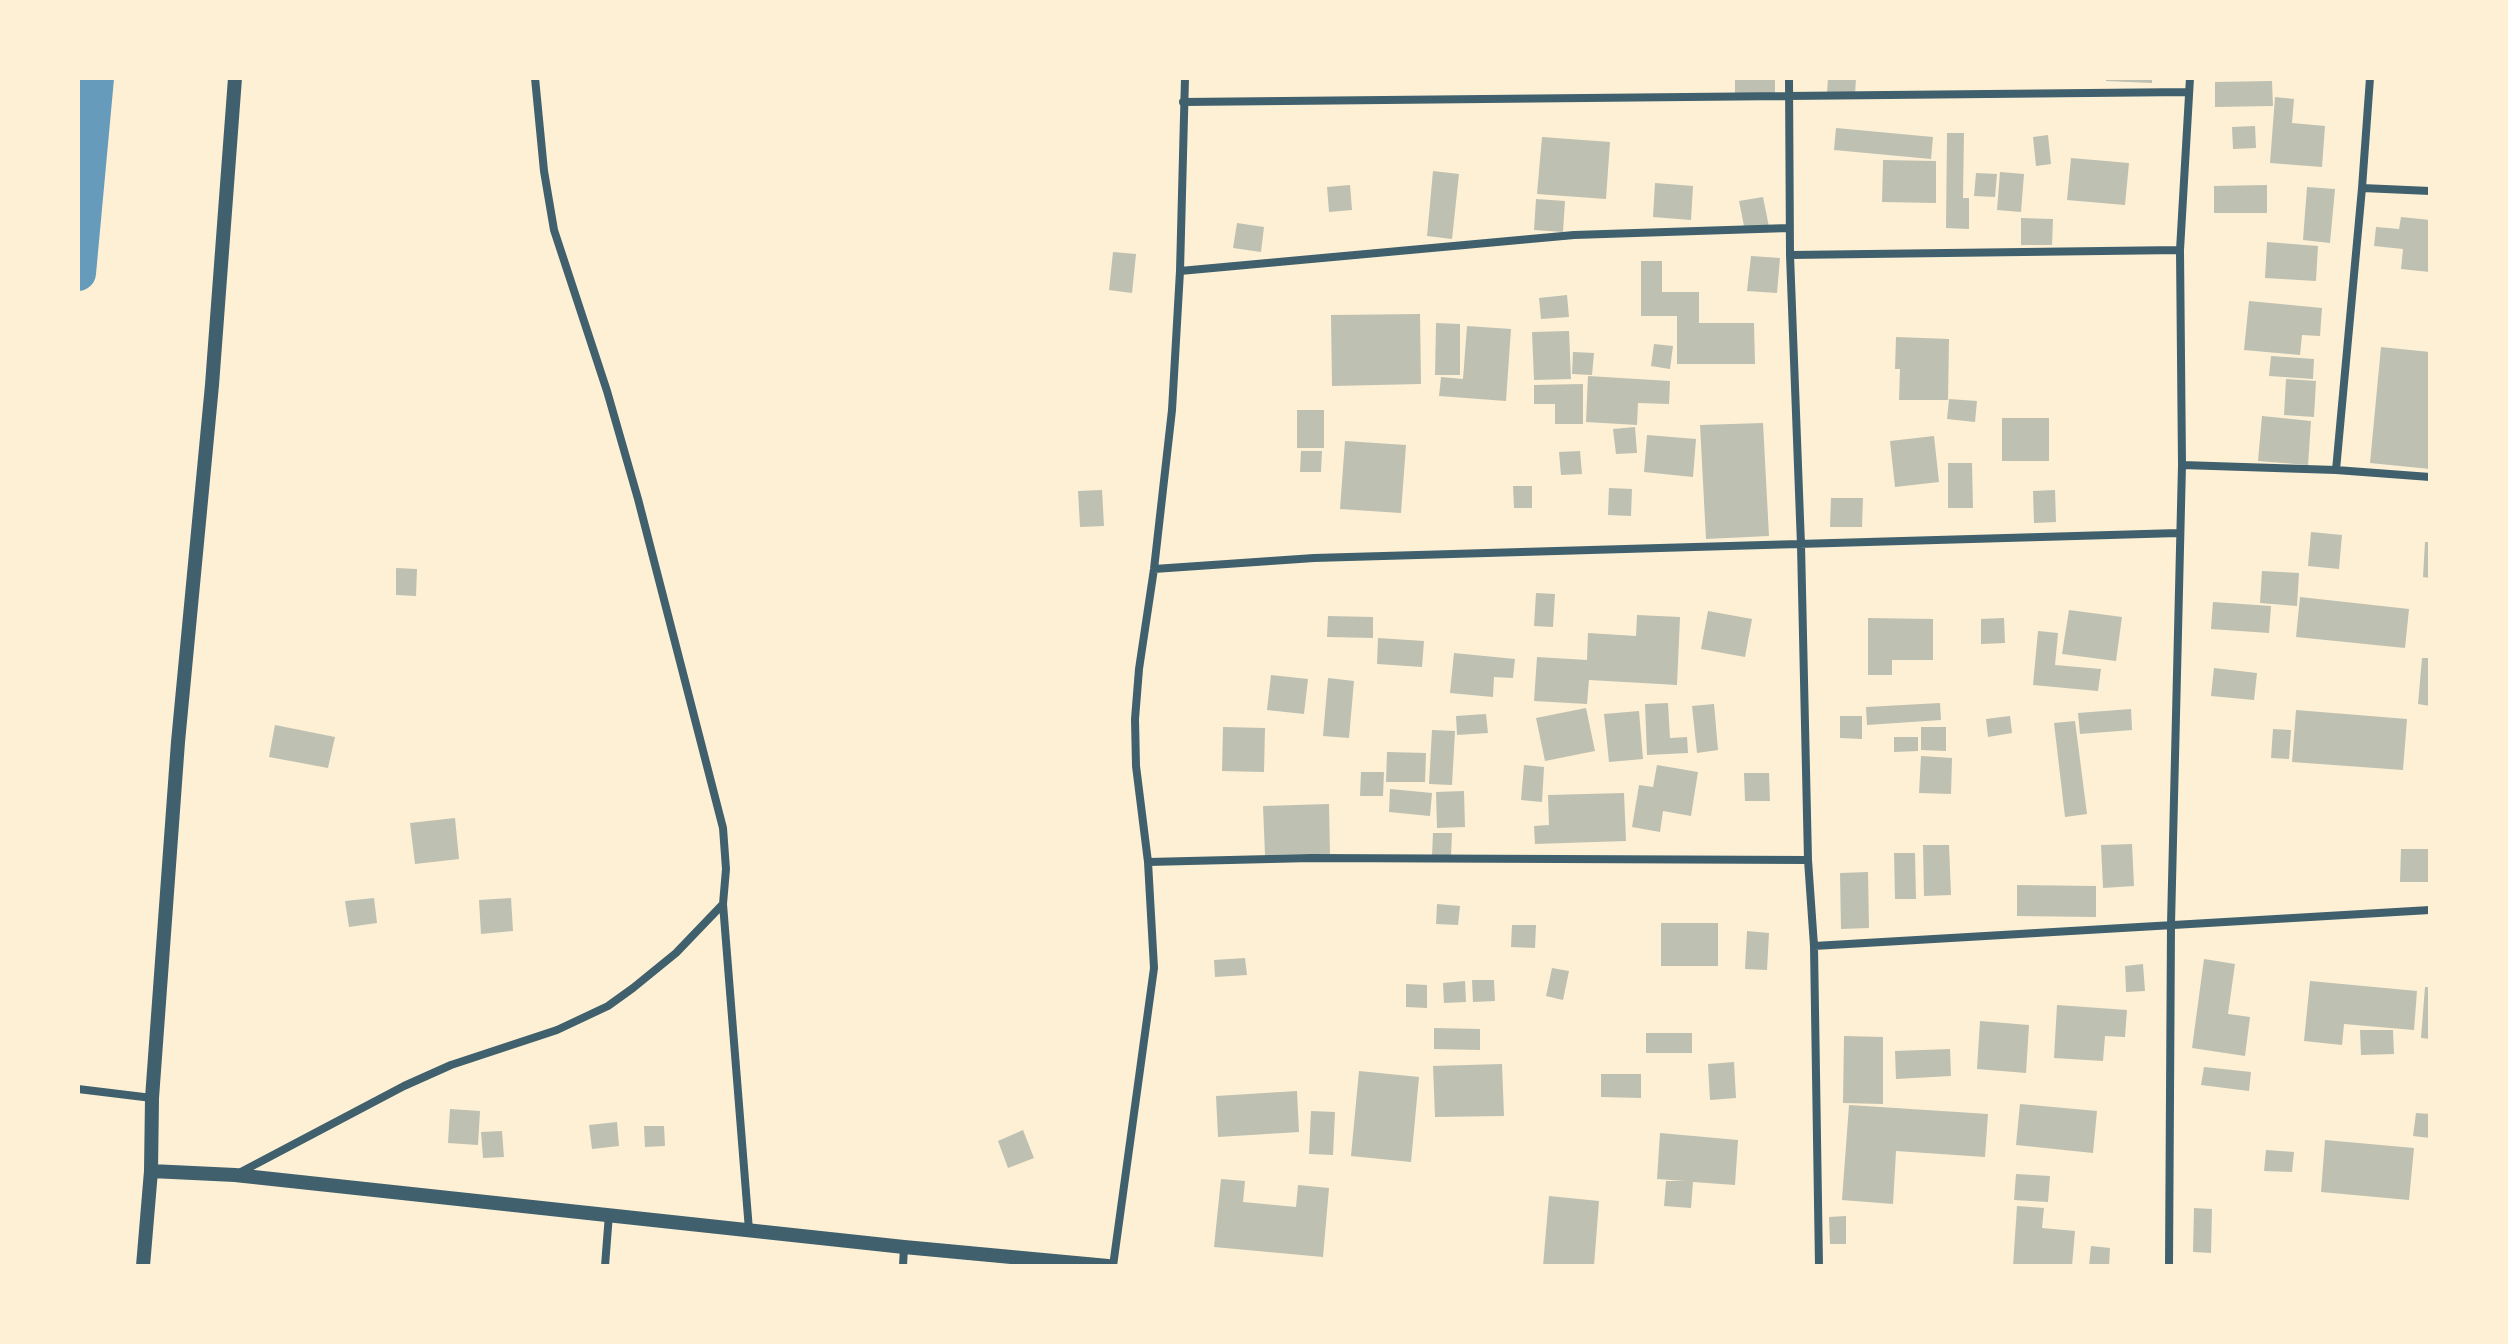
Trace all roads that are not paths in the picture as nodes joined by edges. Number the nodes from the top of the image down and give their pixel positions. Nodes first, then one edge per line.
1 (235, 78) edge
2 (535, 78) edge
3 (1185, 78) edge
4 (1789, 78) edge
5 (2190, 78) edge
6 (2370, 78) edge
7 (2189, 92) junction
8 (1788, 98) junction
9 (1183, 102) junction
10 (2362, 188) junction
11 (2430, 191) edge
12 (1789, 228) junction
13 (2180, 250) junction
14 (1790, 255) junction
15 (1180, 271) junction
16 (2182, 465) junction
17 (2336, 470) junction
18 (2430, 477) edge
19 (2179, 533) junction
20 (1801, 545) junction
21 (1154, 569) junction
22 (1808, 860) junction
23 (1148, 862) junction
24 (723, 904) junction
25 (2430, 910) edge
26 (2171, 924) junction
27 (1814, 946) junction
28 (78, 1089) edge
29 (152, 1098) junction
30 (151, 1171) junction
31 (235, 1175) junction
32 (609, 1214) junction
33 (749, 1230) junction
34 (904, 1247) junction
35 (143, 1266) edge
36 (605, 1266) edge
37 (903, 1266) edge
38 (1111, 1266) edge
39 (1819, 1266) edge
40 (2169, 1266) edge

1 - 29 street
2 - 24 street
3 - 9 street
4 - 8 street
5 - 7 street
6 - 10 street
7 - 8 street
7 - 13 street
8 - 9 street
8 - 12 street
9 - 15 street
10 - 11 street
10 - 17 street
12 - 14 street
12 - 15 street
13 - 14 street
13 - 16 street
14 - 20 street
15 - 21 street
16 - 17 street
16 - 19 street
17 - 18 street
19 - 20 street
19 - 26 street
20 - 21 street
20 - 22 street
21 - 23 street
22 - 23 street
22 - 27 street
23 - 38 street
24 - 31 street
24 - 33 street
25 - 26 street
26 - 27 street
26 - 40 street
27 - 39 street
28 - 29 street
29 - 30 street
30 - 31 street
30 - 35 street
31 - 32 street
32 - 33 street
32 - 36 street
33 - 34 street
34 - 37 street
34 - 38 street

